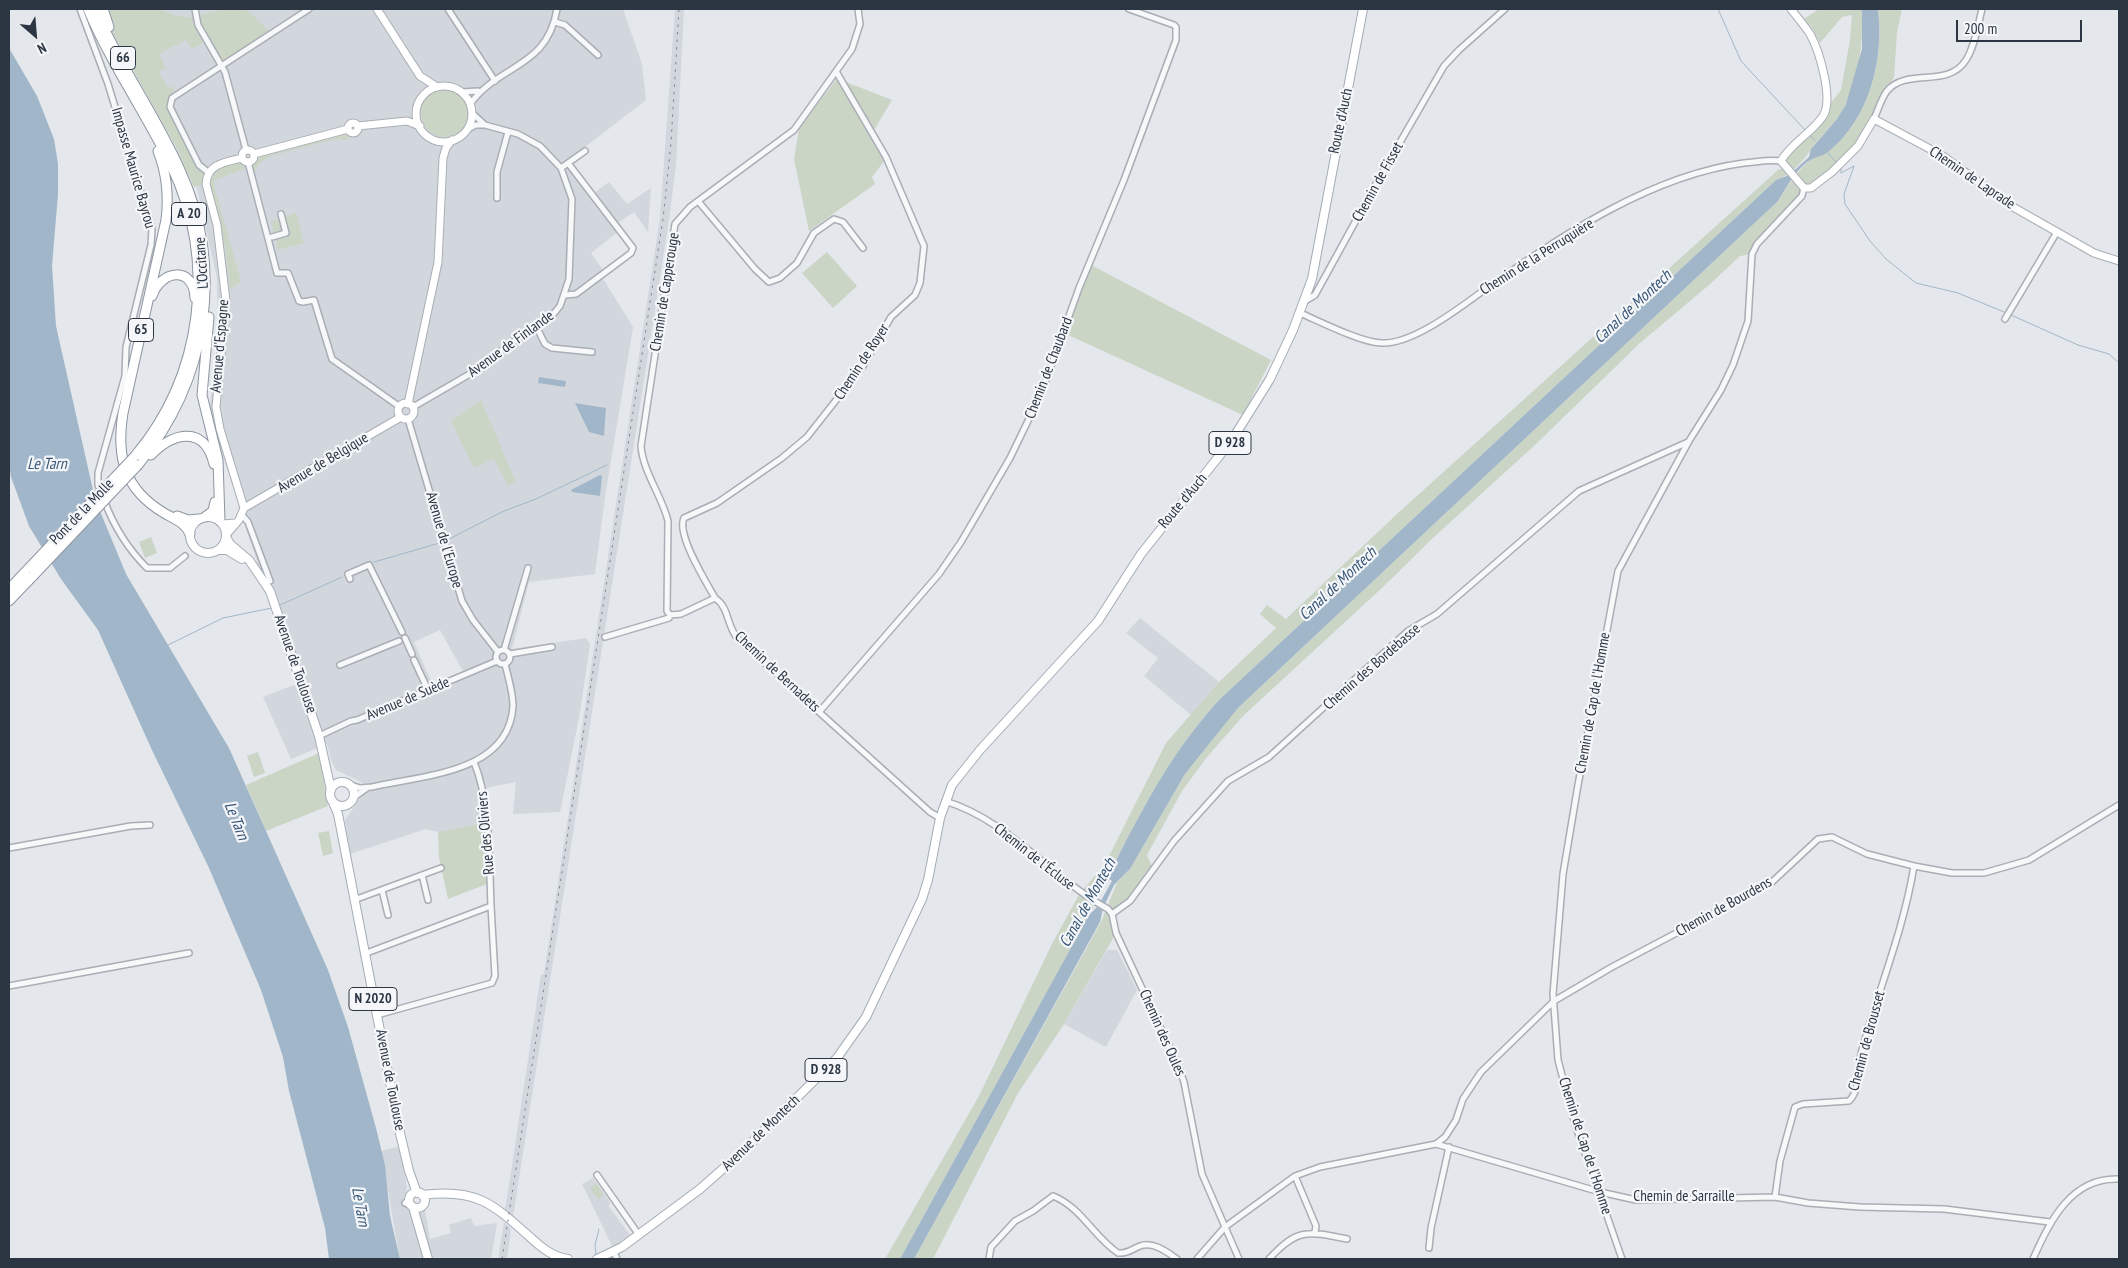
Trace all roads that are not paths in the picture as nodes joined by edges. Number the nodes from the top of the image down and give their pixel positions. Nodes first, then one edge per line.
1 (80, 9) edge
2 (88, 9) edge
3 (95, 9) edge
4 (103, 9) edge
5 (196, 9) edge
6 (309, 9) edge
7 (377, 9) edge
8 (448, 9) edge
9 (557, 9) edge
10 (858, 9) edge
11 (1129, 9) edge
12 (1362, 9) edge
13 (1505, 9) edge
14 (1791, 9) edge
15 (1982, 9) edge
16 (555, 22) junction
17 (598, 55) dead end
18 (222, 65) junction
19 (837, 73) junction
20 (420, 76) junction
21 (495, 81) junction
22 (437, 87) junction
23 (481, 90) junction
24 (461, 92) junction
25 (425, 94) junction
26 (137, 103) junction
27 (470, 104) junction
28 (146, 106) junction
29 (417, 108) junction
30 (472, 113) junction
31 (1874, 119) junction
32 (399, 121) junction
33 (485, 125) junction
34 (420, 126) junction
35 (466, 130) junction
36 (508, 132) junction
37 (436, 140) junction
38 (452, 140) junction
39 (246, 150) junction
40 (584, 151) dead end
41 (254, 154) junction
42 (242, 158) junction
43 (443, 158) junction
44 (1782, 161) junction
45 (248, 162) junction
46 (568, 163) junction
47 (561, 168) junction
48 (208, 172) junction
49 (1804, 188) junction
50 (497, 198) dead end
51 (698, 201) junction
52 (281, 214) dead end
53 (2057, 232) junction
54 (272, 237) dead end
55 (863, 248) dead end
56 (204, 257) junction
57 (2119, 261) edge
58 (565, 295) junction
59 (1305, 301) junction
60 (1300, 313) junction
61 (2005, 318) dead end
62 (536, 326) junction
63 (592, 352) dead end
64 (188, 357) junction
65 (410, 405) junction
66 (400, 407) junction
67 (405, 418) junction
68 (1689, 441) junction
69 (137, 463) junction
70 (243, 511) junction
71 (202, 518) junction
72 (221, 523) junction
73 (236, 523) junction
74 (190, 534) junction
75 (226, 536) junction
76 (219, 550) junction
77 (185, 556) dead end
78 (254, 568) junction
79 (528, 568) dead end
80 (31, 572) junction
81 (350, 579) dead end
82 (270, 580) dead end
83 (9, 589) edge
84 (715, 598) junction
85 (9, 601) edge
86 (670, 615) junction
87 (402, 632) dead end
88 (605, 637) dead end
89 (552, 647) dead end
90 (504, 650) junction
91 (498, 652) junction
92 (510, 654) junction
93 (497, 661) junction
94 (505, 664) junction
95 (340, 665) dead end
96 (428, 690) junction
97 (820, 711) junction
98 (320, 736) junction
99 (474, 762) junction
100 (327, 763) junction
101 (346, 783) junction
102 (372, 786) junction
103 (331, 790) junction
104 (332, 800) junction
105 (351, 801) junction
106 (945, 801) junction
107 (2119, 805) edge
108 (940, 818) junction
109 (150, 825) dead end
110 (339, 826) junction
111 (9, 848) edge
112 (1914, 866) junction
113 (440, 868) dead end
114 (422, 875) junction
115 (382, 890) junction
116 (354, 900) junction
117 (428, 900) dead end
118 (1095, 902) joint
119 (491, 906) junction
120 (1112, 914) junction
121 (388, 915) dead end
122 (189, 953) dead end
123 (364, 954) junction
124 (9, 986) edge
125 (1554, 1001) junction
126 (377, 1015) junction
127 (1436, 1144) junction
128 (1449, 1147) junction
129 (597, 1175) dead end
130 (1295, 1176) junction
131 (2119, 1179) edge
132 (1600, 1192) junction
133 (1775, 1197) junction
134 (416, 1201) junction
135 (2050, 1222) junction
136 (1225, 1227) junction
137 (1315, 1232) junction
138 (640, 1234) junction
139 (1347, 1239) dead end
140 (1429, 1248) dead end
141 (615, 1256) edge
142 (428, 1259) edge
143 (568, 1259) edge
144 (597, 1259) edge
145 (989, 1259) edge
146 (1177, 1259) edge
147 (1197, 1259) edge
148 (1239, 1259) edge
149 (1269, 1259) edge
150 (1622, 1259) edge
151 (2033, 1259) edge

1 - 77 street, Impasse Maurice Bayrou
2 - 26 highway, L'Occitane / A 20
3 - 28 highway, L'Occitane / A 20
4 - 28 highway, 66
5 - 18 street
6 - 18 street
7 - 20 street
8 - 21 street
9 - 16 street
10 - 19 street, Chemin de Capperouge
11 - 97 street, Chemin de Chaubard
12 - 59 main road, Route d'Auch / D 928
13 - 59 street, Chemin de Fisset
14 - 44 street
15 - 31 street
16 - 17 street
16 - 21 street
18 - 39 street
18 - 48 street
19 - 51 street, Chemin de Capperouge
19 - 84 street, Chemin de Royer
20 - 22 street
20 - 25 street
21 - 23 street
22 - 24 street
22 - 25 street
23 - 24 street
23 - 27 street
24 - 27 street
25 - 29 street
26 - 64 highway, L'Occitane / A 20
26 - 74 highway, 65
27 - 30 street
28 - 56 highway, L'Occitane / A 20
29 - 32 street
29 - 34 street
30 - 33 street
30 - 35 street
31 - 49 street
31 - 53 street, Chemin de Laprade
32 - 34 street
32 - 41 street
33 - 35 street
33 - 36 street
34 - 37 street
35 - 38 street
36 - 47 street
36 - 50 street
37 - 38 street
37 - 43 street
38 - 43 street
39 - 41 street
39 - 42 street
40 - 46 street
41 - 45 street
42 - 45 street
42 - 48 street
43 - 65 street
44 - 49 street
44 - 60 street, Chemin de la Perruquière
45 - 66 street
46 - 47 street
46 - 58 street, Avenue de Finlande
47 - 58 street
48 - 70 street, Avenue d'Espagne
49 - 68 street, Chemin de Cap de l'Homme
51 - 55 street
51 - 86 street, Chemin de Capperouge
52 - 54 street
53 - 57 street, Chemin de Laprade
53 - 61 street
56 - 69 highway, L'Occitane / A 20
56 - 72 highway
58 - 62 street, Avenue de Finlande
59 - 60 main road, Route d'Auch / D 928
60 - 106 main road, Route d'Auch / D 928
62 - 63 street
62 - 65 street, Avenue de Finlande
64 - 69 highway, L'Occitane / A 20
64 - 71 highway, 65
65 - 66 street
65 - 67 street
66 - 67 street
67 - 70 street, Avenue de Belgique
67 - 91 street, Avenue de l'Europe
68 - 120 street, Chemin des Bordebasse
68 - 125 street, Chemin de Cap de l'Homme
69 - 71 highway
69 - 80 highway, Pont de la Molle / A 20, bridge
69 - 80 highway, Pont de la Molle / A 20, bridge
70 - 73 street
70 - 82 street
71 - 72 main road
71 - 74 main road
72 - 73 street
72 - 75 main road
73 - 75 street
74 - 76 main road
75 - 76 main road
75 - 78 main road, Avenue de Toulouse
76 - 78 main road, Avenue de Toulouse
78 - 98 main road, Avenue de Toulouse
79 - 90 street
80 - 83 highway, A 20
80 - 85 highway, A 20
81 - 87 street
84 - 86 street
84 - 97 street, Chemin de Bernadets
86 - 88 street
89 - 92 street
90 - 91 street
90 - 92 street
91 - 93 street
92 - 94 street
93 - 94 street
93 - 96 street, Avenue de Suède
94 - 99 street
95 - 96 street
96 - 98 street, Avenue de Suède
97 - 108 street, Chemin de Bernadets
98 - 100 main road, Avenue de Toulouse
99 - 102 street
99 - 119 street, Rue des Oliviers
100 - 101 main road, Avenue de Toulouse
100 - 103 main road, Avenue de Toulouse
101 - 102 street
101 - 103 main road
101 - 105 main road
102 - 105 street
103 - 104 main road
104 - 105 main road
104 - 110 main road, Avenue de Toulouse
105 - 110 main road
106 - 108 main road, Avenue de Montech / D 928
106 - 118 street, Chemin de l'Écluse
107 - 112 street, Chemin de Bourdens
108 - 138 main road, Avenue de Montech / D 928
109 - 111 street
110 - 116 main road, Avenue de Toulouse / N 2020
112 - 125 street, Chemin de Bourdens
112 - 133 street, Chemin de Brousset
113 - 114 street
114 - 115 street
114 - 117 street
115 - 116 street
115 - 121 street
116 - 123 main road, Avenue de Toulouse / N 2020
118 - 120 street, Chemin des Oules
119 - 123 street
119 - 126 street, Rue des Oliviers
120 - 136 street, Chemin des Oules
122 - 124 street
123 - 126 main road, Avenue de Toulouse / N 2020
125 - 127 street, Chemin de Bourdens
125 - 132 street, Chemin de Cap de l'Homme
126 - 134 main road, Avenue de Toulouse / N 2020
127 - 128 street, Chemin de Sarraille
127 - 130 street, Chemin de Sarraille
128 - 132 street, Chemin de Sarraille
128 - 140 street
129 - 138 street
130 - 136 street, Chemin de Sarraille
130 - 137 street
131 - 135 street
132 - 133 street, Chemin de Sarraille
132 - 150 street, Chemin de Cap de l'Homme
133 - 135 street, Chemin de Sarraille
134 - 142 main road, Avenue de Toulouse
134 - 143 main road
135 - 151 street
136 - 147 street, Chemin de Sarraille
136 - 148 street, Chemin des Oules
137 - 139 street
137 - 149 street
138 - 141 main road, Avenue de Montech / D 928
141 - 144 main road, Avenue de Montech / D 928
145 - 146 street

